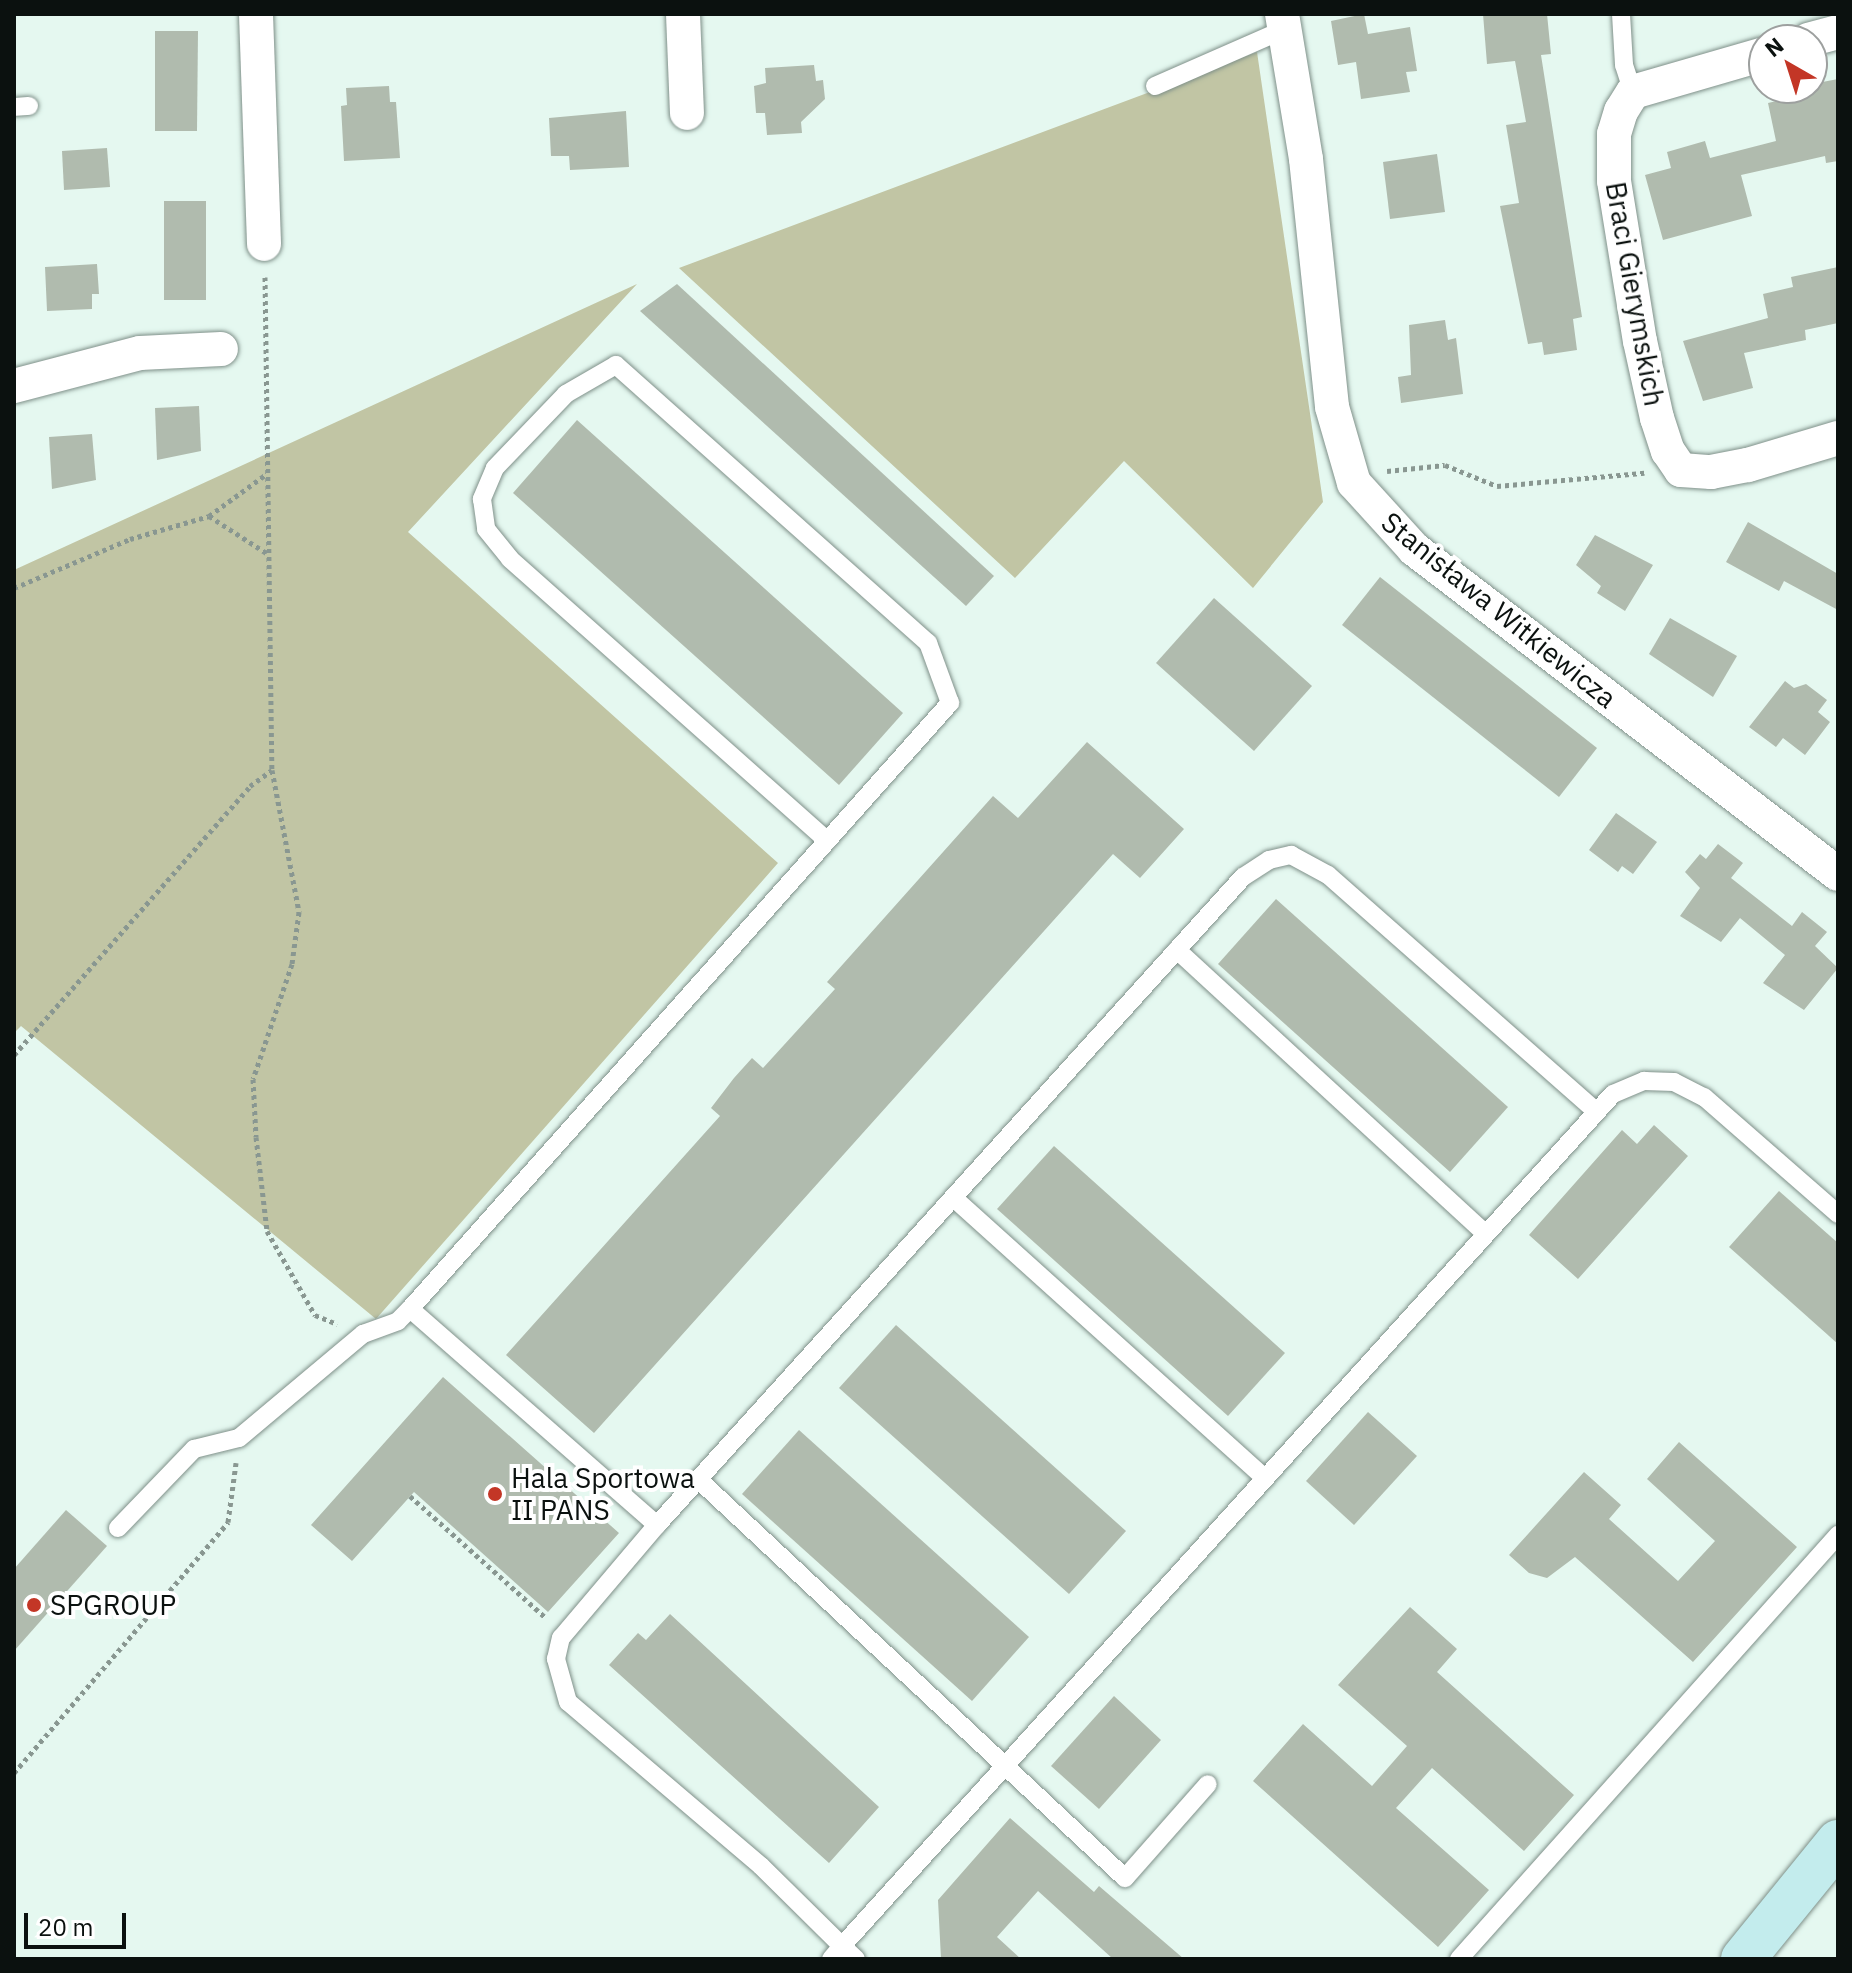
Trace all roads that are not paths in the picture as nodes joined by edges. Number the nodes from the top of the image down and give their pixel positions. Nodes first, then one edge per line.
1 (256, 14) edge
2 (683, 14) edge
3 (1621, 14) edge
4 (1284, 22) edge
5 (1748, 59) edge
6 (1155, 86) dead end
7 (1633, 92) junction
8 (687, 113) dead end
9 (264, 244) road end
10 (221, 349) dead end
11 (14, 386) edge
12 (1838, 438) edge
13 (827, 840) junction
14 (1838, 874) edge
15 (1177, 950) junction
16 (1596, 1111) junction
17 (956, 1200) junction
18 (1838, 1214) edge
19 (1484, 1232) junction
20 (410, 1309) junction
21 (1265, 1478) junction
22 (699, 1480) junction
23 (657, 1525) junction
24 (118, 1528) dead end
25 (1838, 1535) edge
26 (1004, 1765) junction
27 (1208, 1784) dead end
28 (1838, 1842) edge
29 (836, 1953) edge
30 (856, 1959) edge
31 (1459, 1959) edge
32 (1743, 1959) edge

1 - 9 street
2 - 8 street
3 - 7 lane
4 - 6 lane
4 - 14 street, Stanisława Witkiewicza
5 - 7 street
7 - 12 street, Braci Gierymskich
10 - 11 street
13 - 13 lane
13 - 20 lane
15 - 16 lane
15 - 17 lane
15 - 19 lane
16 - 18 lane
16 - 19 lane
17 - 21 lane
17 - 22 lane
19 - 21 lane
20 - 23 lane
20 - 24 lane
21 - 26 lane
22 - 23 lane
22 - 26 lane
23 - 29 lane
25 - 31 lane
26 - 27 lane
26 - 29 lane
28 - 32 main road
29 - 30 lane

